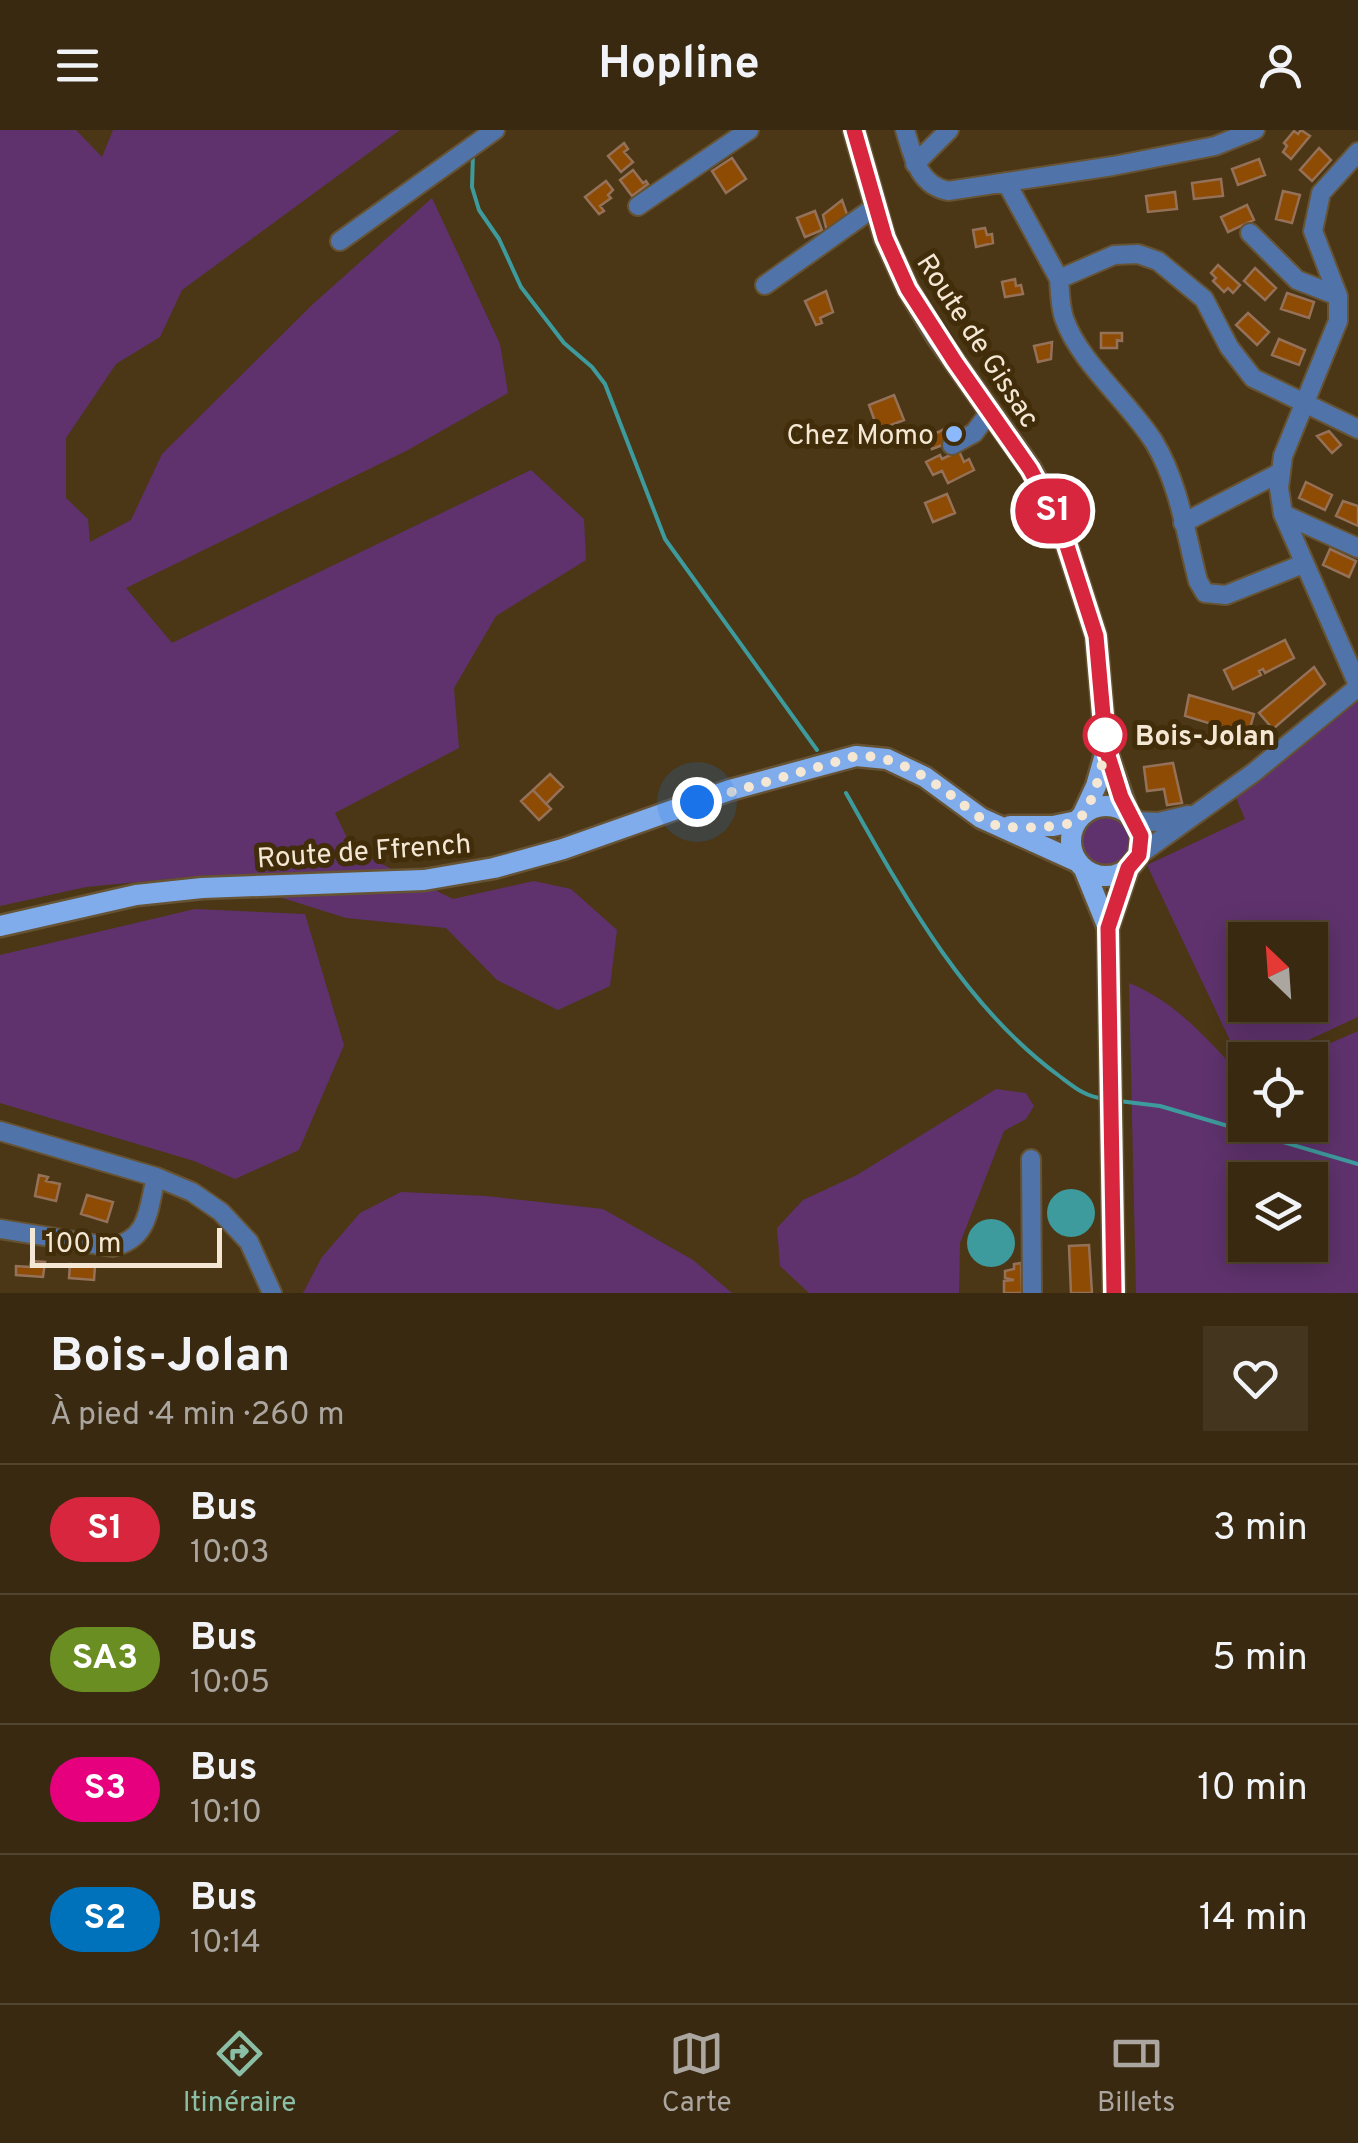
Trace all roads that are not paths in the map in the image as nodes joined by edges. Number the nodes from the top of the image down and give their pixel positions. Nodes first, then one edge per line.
1 (495, 130) edge
2 (749, 130) edge
3 (854, 130) edge
4 (905, 130) edge
5 (948, 130) edge
6 (1253, 131) edge
7 (1358, 152) edge
8 (915, 164) junction
9 (1006, 182) junction
10 (638, 206) dead end
11 (876, 206) junction
12 (1250, 233) dead end
13 (340, 241) dead end
14 (1058, 280) junction
15 (765, 285) dead end
16 (1338, 296) junction
17 (1303, 405) junction
18 (989, 413) junction
19 (1358, 429) edge
20 (952, 444) dead end
21 (1279, 473) junction
22 (1283, 514) junction
23 (1183, 522) junction
24 (1358, 548) edge
25 (1303, 564) junction
26 (1358, 686) edge
27 (1106, 749) junction
28 (1203, 810) junction
29 (1132, 817) junction
30 (1080, 818) junction
31 (998, 826) junction
32 (1134, 862) junction
33 (1081, 866) junction
34 (0, 926) edge
35 (1108, 928) junction
36 (0, 1131) edge
37 (1030, 1159) dead end
38 (156, 1178) junction
39 (0, 1229) edge
40 (272, 1293) edge
41 (1032, 1293) edge
42 (1114, 1293) edge

1 - 13 street
2 - 10 street
3 - 11 main road, Route de Gissac
4 - 8 street
5 - 8 street
6 - 9 street
7 - 16 street
8 - 9 street
9 - 14 street
11 - 15 street
11 - 18 main road, Route de Gissac
12 - 16 street
14 - 17 street
14 - 23 street
16 - 17 street
17 - 19 street
17 - 21 street
18 - 20 street
18 - 27 main road, Route de Gissac
21 - 22 street
21 - 23 street
22 - 24 street
22 - 25 street
23 - 25 street
25 - 26 street
26 - 28 street
27 - 29 main road, Route de Gissac
27 - 30 main road, Route de Gissac
28 - 29 street
28 - 32 street
29 - 30 main road
29 - 32 main road
30 - 31 main road
30 - 33 main road
31 - 33 main road, Route de Ffrench
31 - 34 main road, Route de Ffrench
32 - 33 main road
32 - 35 main road
33 - 35 main road
35 - 42 main road
36 - 38 street
37 - 41 street
38 - 39 street
38 - 40 street

